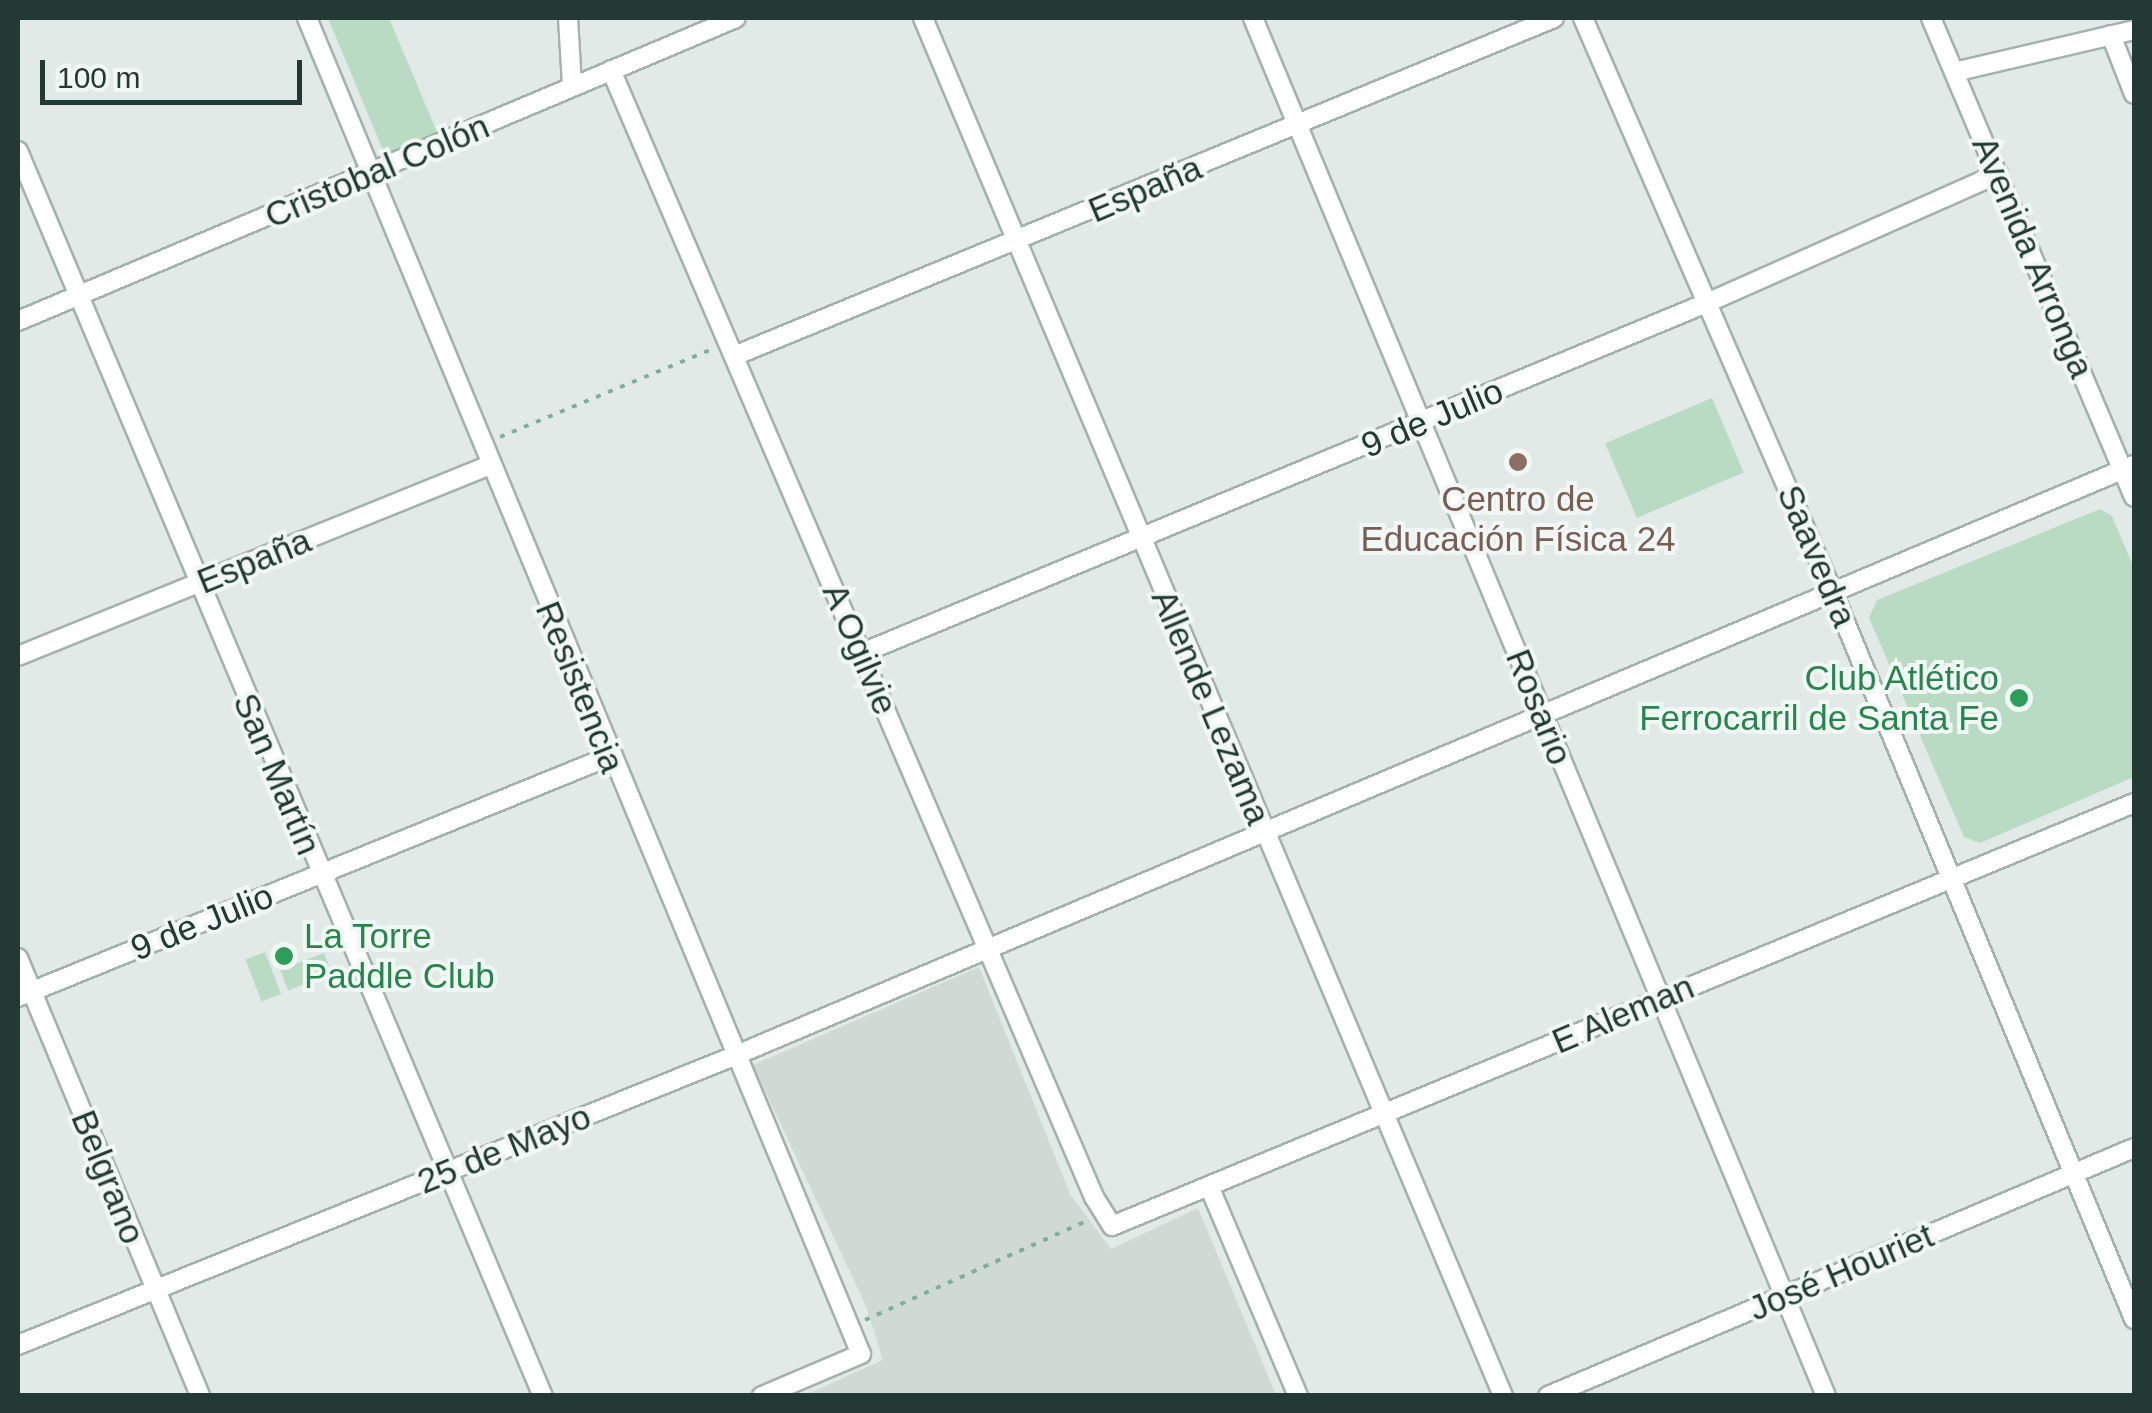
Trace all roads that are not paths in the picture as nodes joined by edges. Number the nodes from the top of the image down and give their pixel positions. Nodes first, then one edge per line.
1 (307, 18) edge
2 (568, 18) edge
3 (736, 18) edge
4 (922, 18) edge
5 (1253, 18) edge
6 (1554, 18) edge
7 (1583, 18) edge
8 (1931, 18) edge
9 (2134, 30) edge
10 (2111, 35) junction
11 (611, 70) junction
12 (1954, 72) junction
13 (572, 86) junction
14 (2134, 94) edge
15 (1298, 125) junction
16 (18, 151) edge
17 (1998, 174) junction
18 (371, 175) junction
19 (1017, 242) junction
20 (78, 296) junction
21 (1709, 302) junction
22 (18, 321) edge
23 (731, 349) junction
24 (1422, 423) junction
25 (490, 465) junction
26 (2128, 467) edge
27 (2134, 497) edge
28 (1140, 540) junction
29 (198, 583) junction
30 (1833, 593) junction
31 (862, 653) junction
32 (18, 656) edge
33 (1541, 714) junction
34 (608, 757) junction
35 (2134, 803) edge
36 (1264, 830) junction
37 (319, 874) junction
38 (1953, 878) junction
39 (987, 945) junction
40 (18, 958) edge
41 (24, 994) edge
42 (1660, 999) junction
43 (734, 1056) junction
44 (1384, 1114) junction
45 (2134, 1148) edge
46 (450, 1172) junction
47 (2074, 1174) junction
48 (1209, 1186) junction
49 (1108, 1220) joint
50 (154, 1289) junction
51 (1784, 1296) junction
52 (2134, 1319) edge
53 (18, 1345) edge
54 (767, 1395) edge
55 (200, 1396) edge
56 (542, 1396) edge
57 (1298, 1396) edge
58 (1504, 1396) edge
59 (1548, 1396) edge
60 (1826, 1396) edge

1 - 18 street, Resistencia
2 - 13 street
3 - 11 street, Cristobal Colón
4 - 19 street, Allende Lezama
5 - 15 street, Rosario
6 - 15 street, España
7 - 21 street, Saavedra
8 - 12 street, Avenida Arronga
9 - 10 street
10 - 12 street
10 - 14 street
11 - 13 street, Cristobal Colón
11 - 23 street, A Ogilvie
12 - 17 street, Avenida Arronga
13 - 18 street, Cristobal Colón
15 - 19 street, España
15 - 24 street, Rosario
16 - 20 street, San Martín
17 - 21 street, 9 de Julio
17 - 26 street, Avenida Arronga
18 - 20 street, Cristobal Colón
18 - 25 street, Resistencia
19 - 23 street, España
19 - 28 street, Allende Lezama
20 - 22 street, Cristobal Colón
20 - 29 street, San Martín
21 - 24 street, 9 de Julio
21 - 30 street, Saavedra
23 - 31 street, A Ogilvie
24 - 28 street, 9 de Julio
24 - 33 street, Rosario
25 - 29 street, España
25 - 34 street, Resistencia
26 - 27 street, Avenida Arronga
26 - 30 street, 25 de Mayo
28 - 31 street, 9 de Julio
28 - 36 street, Allende Lezama
29 - 32 street, España
29 - 37 street, San Martín
30 - 33 street, 25 de Mayo
30 - 38 street, Saavedra
31 - 39 street, A Ogilvie
33 - 36 street, 25 de Mayo
33 - 42 street, Rosario
34 - 37 street, 9 de Julio
34 - 43 street, Resistencia
35 - 38 street, E Aleman
36 - 39 street, 25 de Mayo
36 - 44 street, Allende Lezama
37 - 41 street, 9 de Julio
37 - 46 street, San Martín
38 - 42 street, E Aleman
38 - 47 street, Saavedra
39 - 43 street, 25 de Mayo
39 - 49 street, A Ogilvie
40 - 41 street, Belgrano
41 - 50 street, Belgrano
42 - 44 street, E Aleman
42 - 51 street, Rosario
43 - 46 street, 25 de Mayo
43 - 54 street, Resistencia
44 - 48 street, E Aleman
44 - 58 street, Allende Lezama
45 - 47 street, José Houriet
46 - 50 street, 25 de Mayo
46 - 56 street, San Martín
47 - 51 street, José Houriet
47 - 52 street, Saavedra
48 - 49 street, E Aleman
48 - 57 street
50 - 53 street, 25 de Mayo
50 - 55 street, Belgrano
51 - 59 street, José Houriet
51 - 60 street, Rosario

